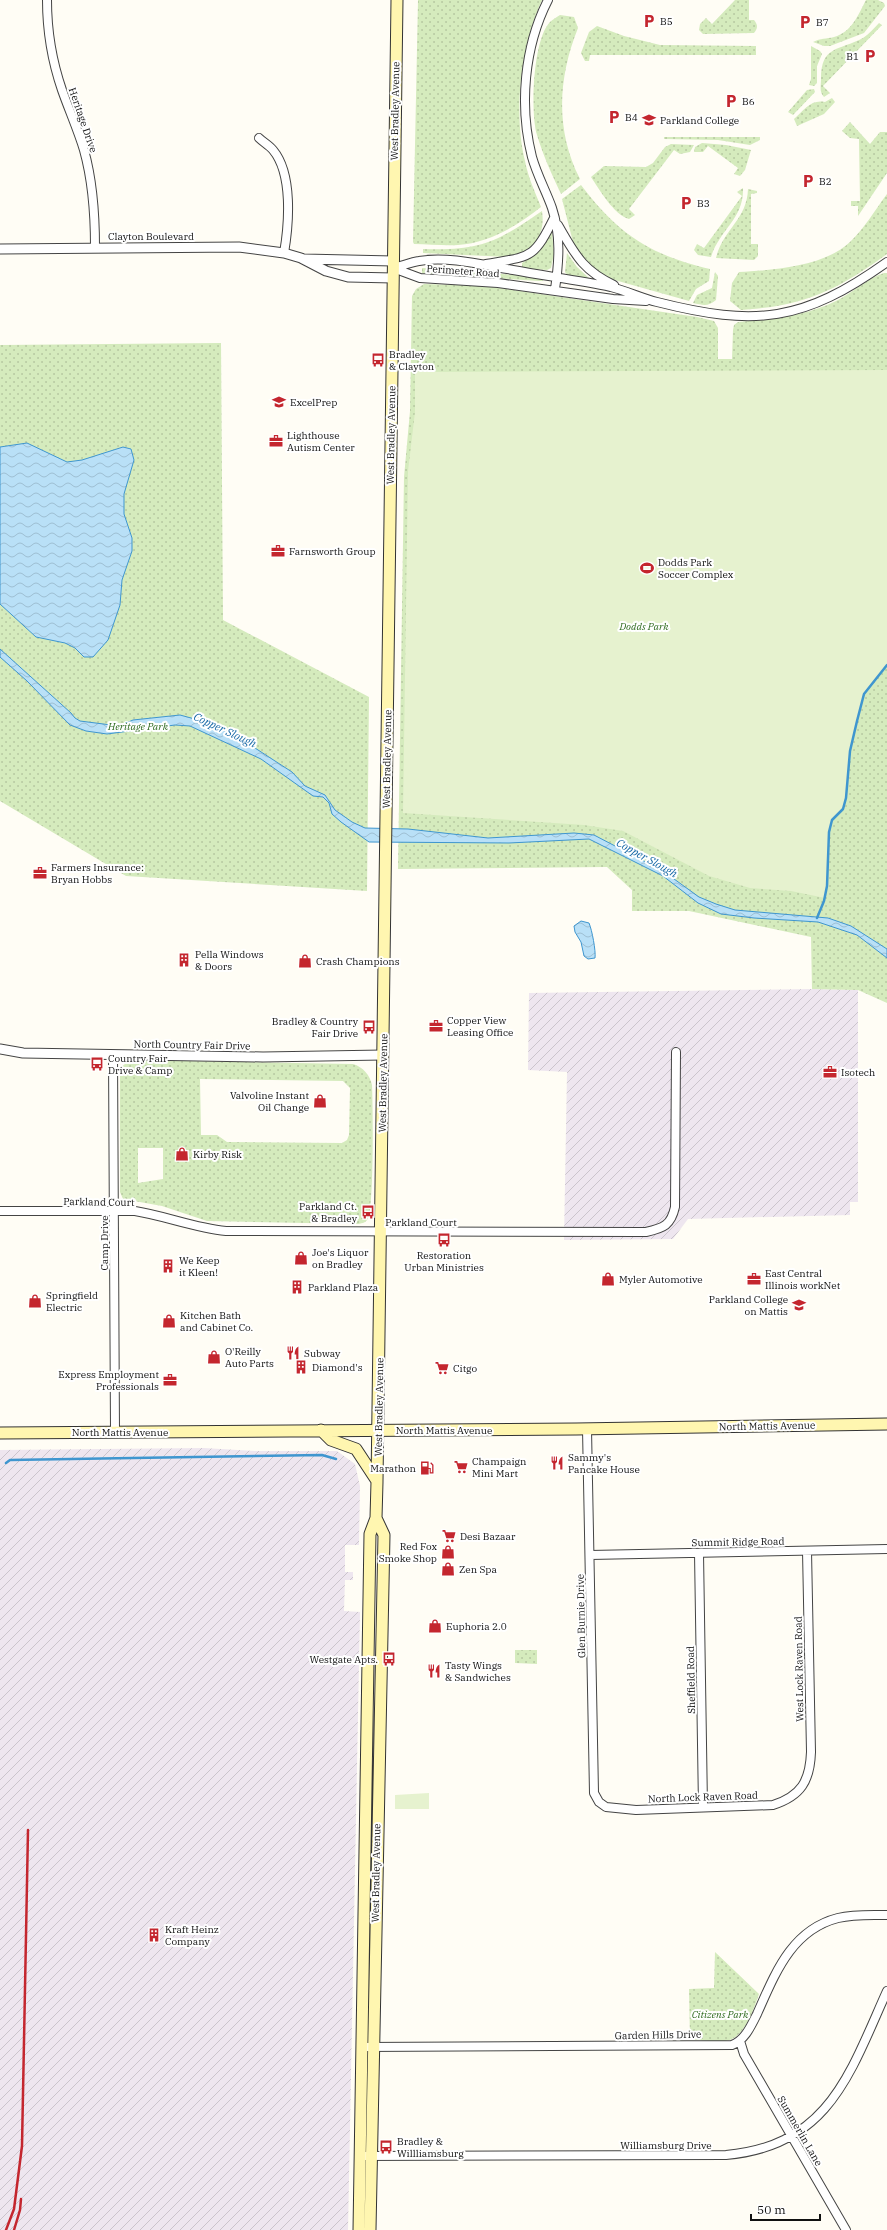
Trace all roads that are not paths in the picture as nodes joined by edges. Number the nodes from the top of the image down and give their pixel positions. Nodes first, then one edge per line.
1 (47, 0) edge
2 (397, 0) edge
3 (548, 0) edge
4 (259, 138) dead end
5 (554, 218) junction
6 (94, 247) junction
7 (0, 249) edge
8 (284, 253) junction
9 (301, 258) junction
10 (887, 262) edge
11 (480, 265) junction
12 (393, 269) junction
13 (556, 277) junction
14 (554, 289) junction
15 (631, 293) junction
16 (655, 302) junction
17 (0, 1050) edge
18 (676, 1052) dead end
19 (114, 1055) junction
20 (383, 1055) junction
21 (0, 1211) edge
22 (114, 1211) junction
23 (381, 1232) junction
24 (887, 1424) edge
25 (587, 1429) junction
26 (321, 1430) junction
27 (378, 1430) junction
28 (0, 1432) edge
29 (115, 1432) junction
30 (378, 1482) junction
31 (887, 1549) edge
32 (807, 1551) junction
33 (699, 1553) junction
34 (590, 1554) junction
35 (803, 1785) joint
36 (599, 1802) joint
37 (703, 1807) junction
38 (887, 1915) edge
39 (887, 1991) edge
40 (740, 2042) junction
41 (368, 2048) junction
42 (791, 2137) junction
43 (360, 2156) junction
44 (372, 2156) junction
45 (359, 2230) edge
46 (370, 2230) edge
47 (846, 2230) edge

1 - 6 street, Heritage Drive
2 - 12 main road, West Bradley Avenue
3 - 5 street
4 - 8 street
5 - 11 street
5 - 13 street
5 - 15 street
6 - 7 street, Clayton Boulevard
6 - 8 street, Clayton Boulevard
8 - 9 street, Clayton Boulevard
9 - 12 street, Clayton Boulevard
9 - 12 street, Clayton Boulevard
10 - 16 street, Perimeter Road
11 - 12 street, Perimeter Road
11 - 13 street, Perimeter Road
12 - 14 street, Perimeter Road
12 - 20 main road, West Bradley Avenue
13 - 14 street
13 - 15 street, Perimeter Road
14 - 16 street, Perimeter Road
15 - 16 street, Perimeter Road
17 - 19 street, North Country Fair Drive
18 - 23 street, Parkland Court
19 - 20 street, North Country Fair Drive
19 - 22 street, Camp Drive
20 - 23 main road, West Bradley Avenue
21 - 22 street, Parkland Court
22 - 23 street, Parkland Court
22 - 29 street, Camp Drive
23 - 27 main road, West Bradley Avenue
24 - 25 main road, North Mattis Avenue
25 - 27 main road, North Mattis Avenue
25 - 34 street, Glen Burnie Drive
26 - 27 main road, North Mattis Avenue
26 - 29 main road, North Mattis Avenue
26 - 30 main road
27 - 30 main road, West Bradley Avenue
28 - 29 main road, North Mattis Avenue
30 - 41 main road, West Bradley Avenue
31 - 32 street, Summit Ridge Road
32 - 33 street, Summit Ridge Road
32 - 35 street, West Lock Raven Road
33 - 34 street, Summit Ridge Road
33 - 37 street, Sheffield Road
34 - 36 street, Glen Burnie Drive
35 - 37 street, North Lock Raven Road
36 - 37 street, North Lock Raven Road
38 - 40 street
39 - 42 street, Williamsburg Drive
40 - 41 street, Garden Hills Drive
40 - 42 street, Summerlin Lane
41 - 43 main road, West Bradley Avenue
41 - 44 main road, West Bradley Avenue
42 - 44 street, Williamsburg Drive
42 - 47 street, Summerlin Lane
43 - 44 street, Williamsburg Drive
43 - 45 main road, West Bradley Avenue
44 - 46 main road, West Bradley Avenue

